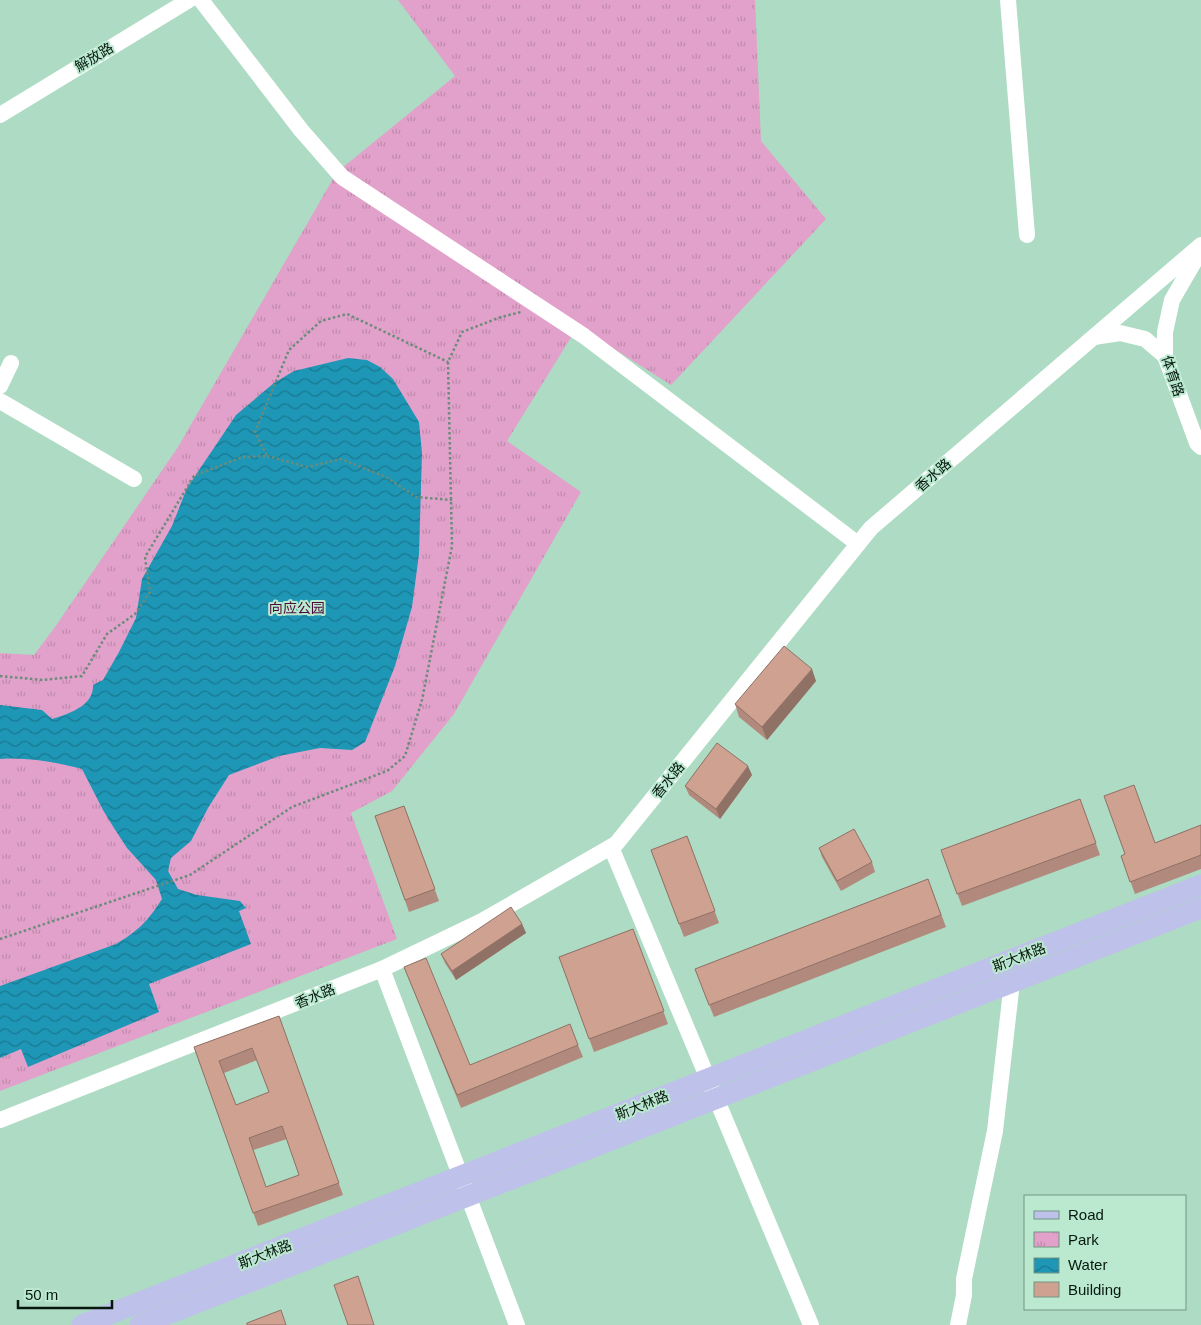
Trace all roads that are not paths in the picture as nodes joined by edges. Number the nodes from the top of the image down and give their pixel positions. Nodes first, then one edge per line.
1 (189, 0) edge
2 (201, 0) edge
3 (1008, 0) edge
4 (0, 114) edge
5 (1027, 235) dead end
6 (1201, 245) edge
7 (1201, 250) edge
8 (1094, 336) junction
9 (1164, 356) junction
10 (11, 363) dead end
11 (0, 386) edge
12 (0, 401) edge
13 (1201, 447) edge
14 (134, 479) dead end
15 (858, 544) junction
16 (611, 847) junction
17 (1201, 885) edge
18 (1201, 908) edge
19 (382, 968) junction
20 (1012, 982) junction
21 (709, 1079) junction
22 (716, 1098) junction
23 (0, 1120) edge
24 (464, 1187) junction
25 (151, 1323) edge
26 (82, 1325) edge
27 (516, 1325) edge
28 (811, 1325) edge
29 (958, 1325) edge

1 - 4 street, 解放路
2 - 15 street
3 - 5 street
6 - 8 street, 香水路
7 - 9 street, 体育路
8 - 9 street
8 - 15 street, 香水路
9 - 13 street, 体育路
10 - 11 street
12 - 14 street
15 - 16 street, 香水路
16 - 19 street, 香水路
16 - 21 street
17 - 21 main road, 斯大林路
18 - 20 main road, 斯大林路
19 - 23 street, 香水路
19 - 24 street
20 - 22 main road, 斯大林路
20 - 29 street
21 - 22 street
21 - 24 main road, 斯大林路
22 - 24 main road, 斯大林路
22 - 28 street
24 - 25 main road, 斯大林路
24 - 26 main road, 斯大林路
24 - 27 street

